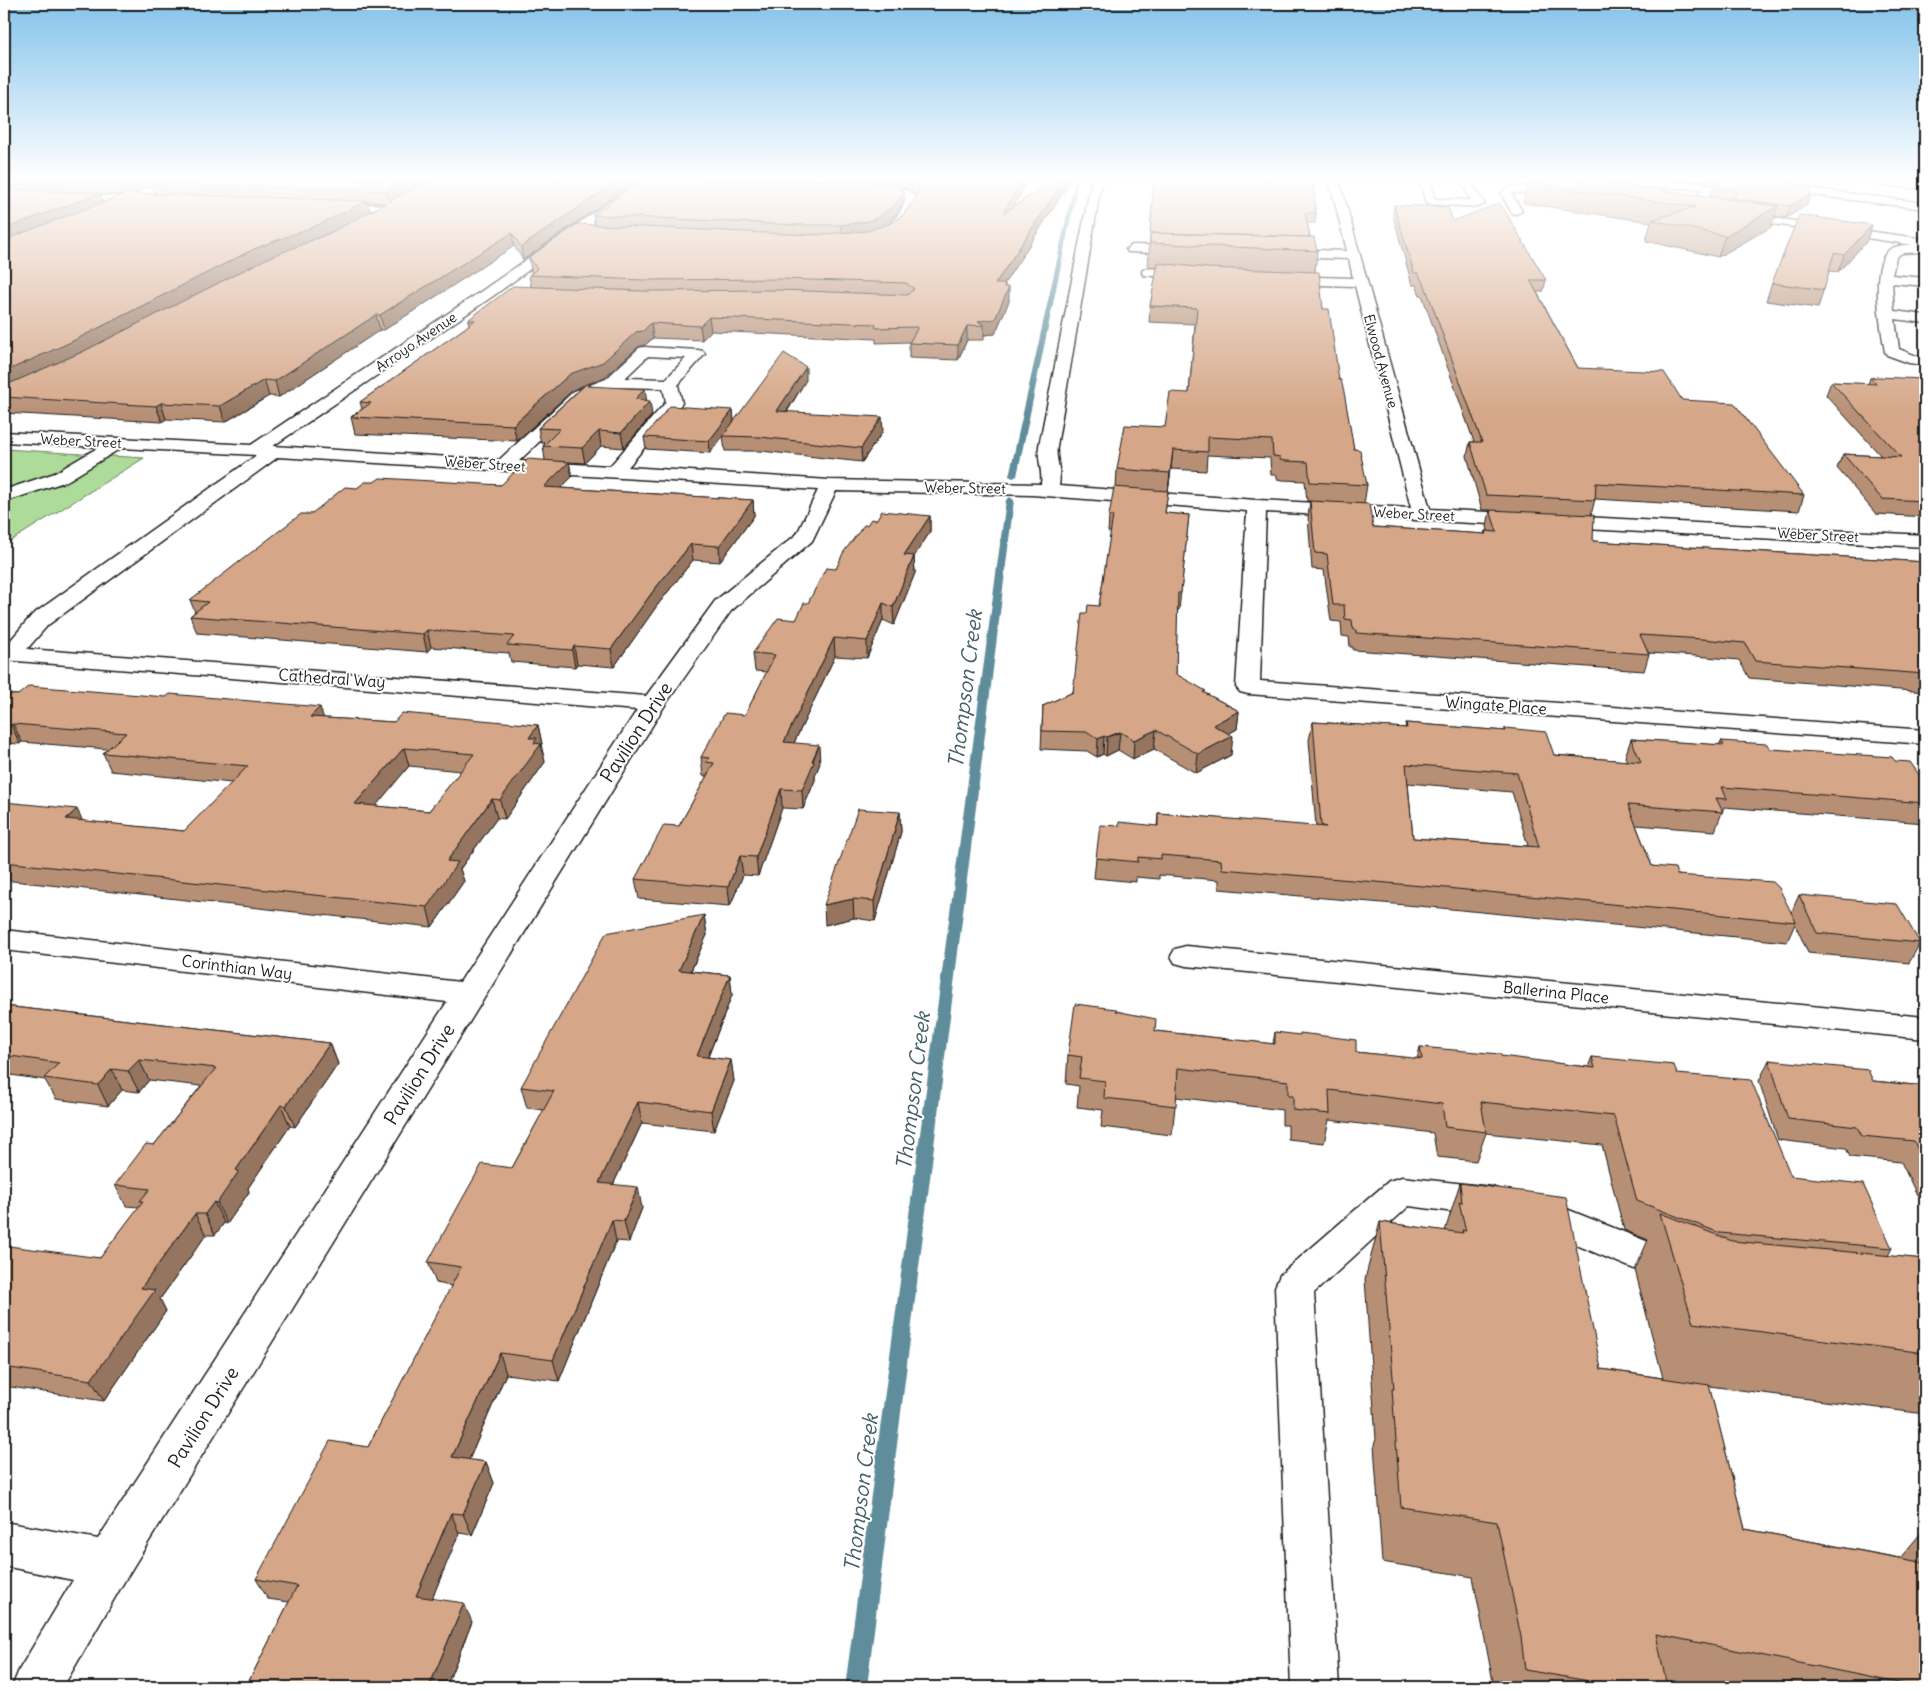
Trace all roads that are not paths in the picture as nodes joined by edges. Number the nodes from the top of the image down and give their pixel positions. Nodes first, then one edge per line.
1 (537, 258) edge
2 (1083, 258) edge
3 (1355, 258) edge
4 (1889, 258) edge
5 (1148, 272) edge
6 (1206, 276) edge
7 (1886, 278) junction
8 (1267, 279) edge
9 (1361, 282) junction
10 (1925, 282) edge
11 (488, 293) junction
12 (508, 294) edge
13 (1887, 314) junction
14 (1925, 318) edge
15 (1925, 362) edge
16 (612, 382) junction
17 (670, 384) junction
18 (4, 437) edge
19 (118, 443) junction
20 (264, 451) junction
21 (504, 465) junction
22 (615, 472) junction
23 (829, 485) junction
24 (1050, 490) junction
25 (4, 496) edge
26 (1257, 506) junction
27 (1422, 515) junction
28 (1925, 541) edge
29 (10, 655) joint
30 (653, 704) junction
31 (1925, 737) edge
32 (4, 940) edge
33 (1186, 956) dead end
34 (470, 994) junction
35 (1925, 1028) edge
36 (1713, 1281) edge
37 (4, 1544) edge
38 (110, 1564) junction
39 (36, 1687) edge
40 (1314, 1687) edge

1 - 11 street, Arroyo Avenue
2 - 24 street
3 - 9 street, Elwood Avenue
4 - 7 street
5 - 6 street
7 - 10 street
7 - 13 street
8 - 9 street
9 - 27 street, Elwood Avenue
11 - 12 street
11 - 20 street, Arroyo Avenue
13 - 14 street
13 - 15 street
16 - 17 street
16 - 17 street
16 - 21 street
17 - 22 street
18 - 19 street, Weber Street
19 - 20 street, Weber Street
19 - 25 street
20 - 21 street, Weber Street
20 - 29 street, Arroyo Avenue
21 - 22 street, Weber Street
22 - 23 street, Weber Street
23 - 24 street, Weber Street
23 - 30 street, Pavilion Drive
24 - 26 street, Weber Street
26 - 27 street, Weber Street
26 - 31 street, Wingate Place
27 - 28 street, Weber Street
29 - 30 street, Cathedral Way
30 - 34 street, Pavilion Drive
32 - 34 street, Corinthian Way
33 - 35 street, Ballerina Place
34 - 38 street, Pavilion Drive
36 - 40 street
37 - 38 street
38 - 39 street, Pavilion Drive

